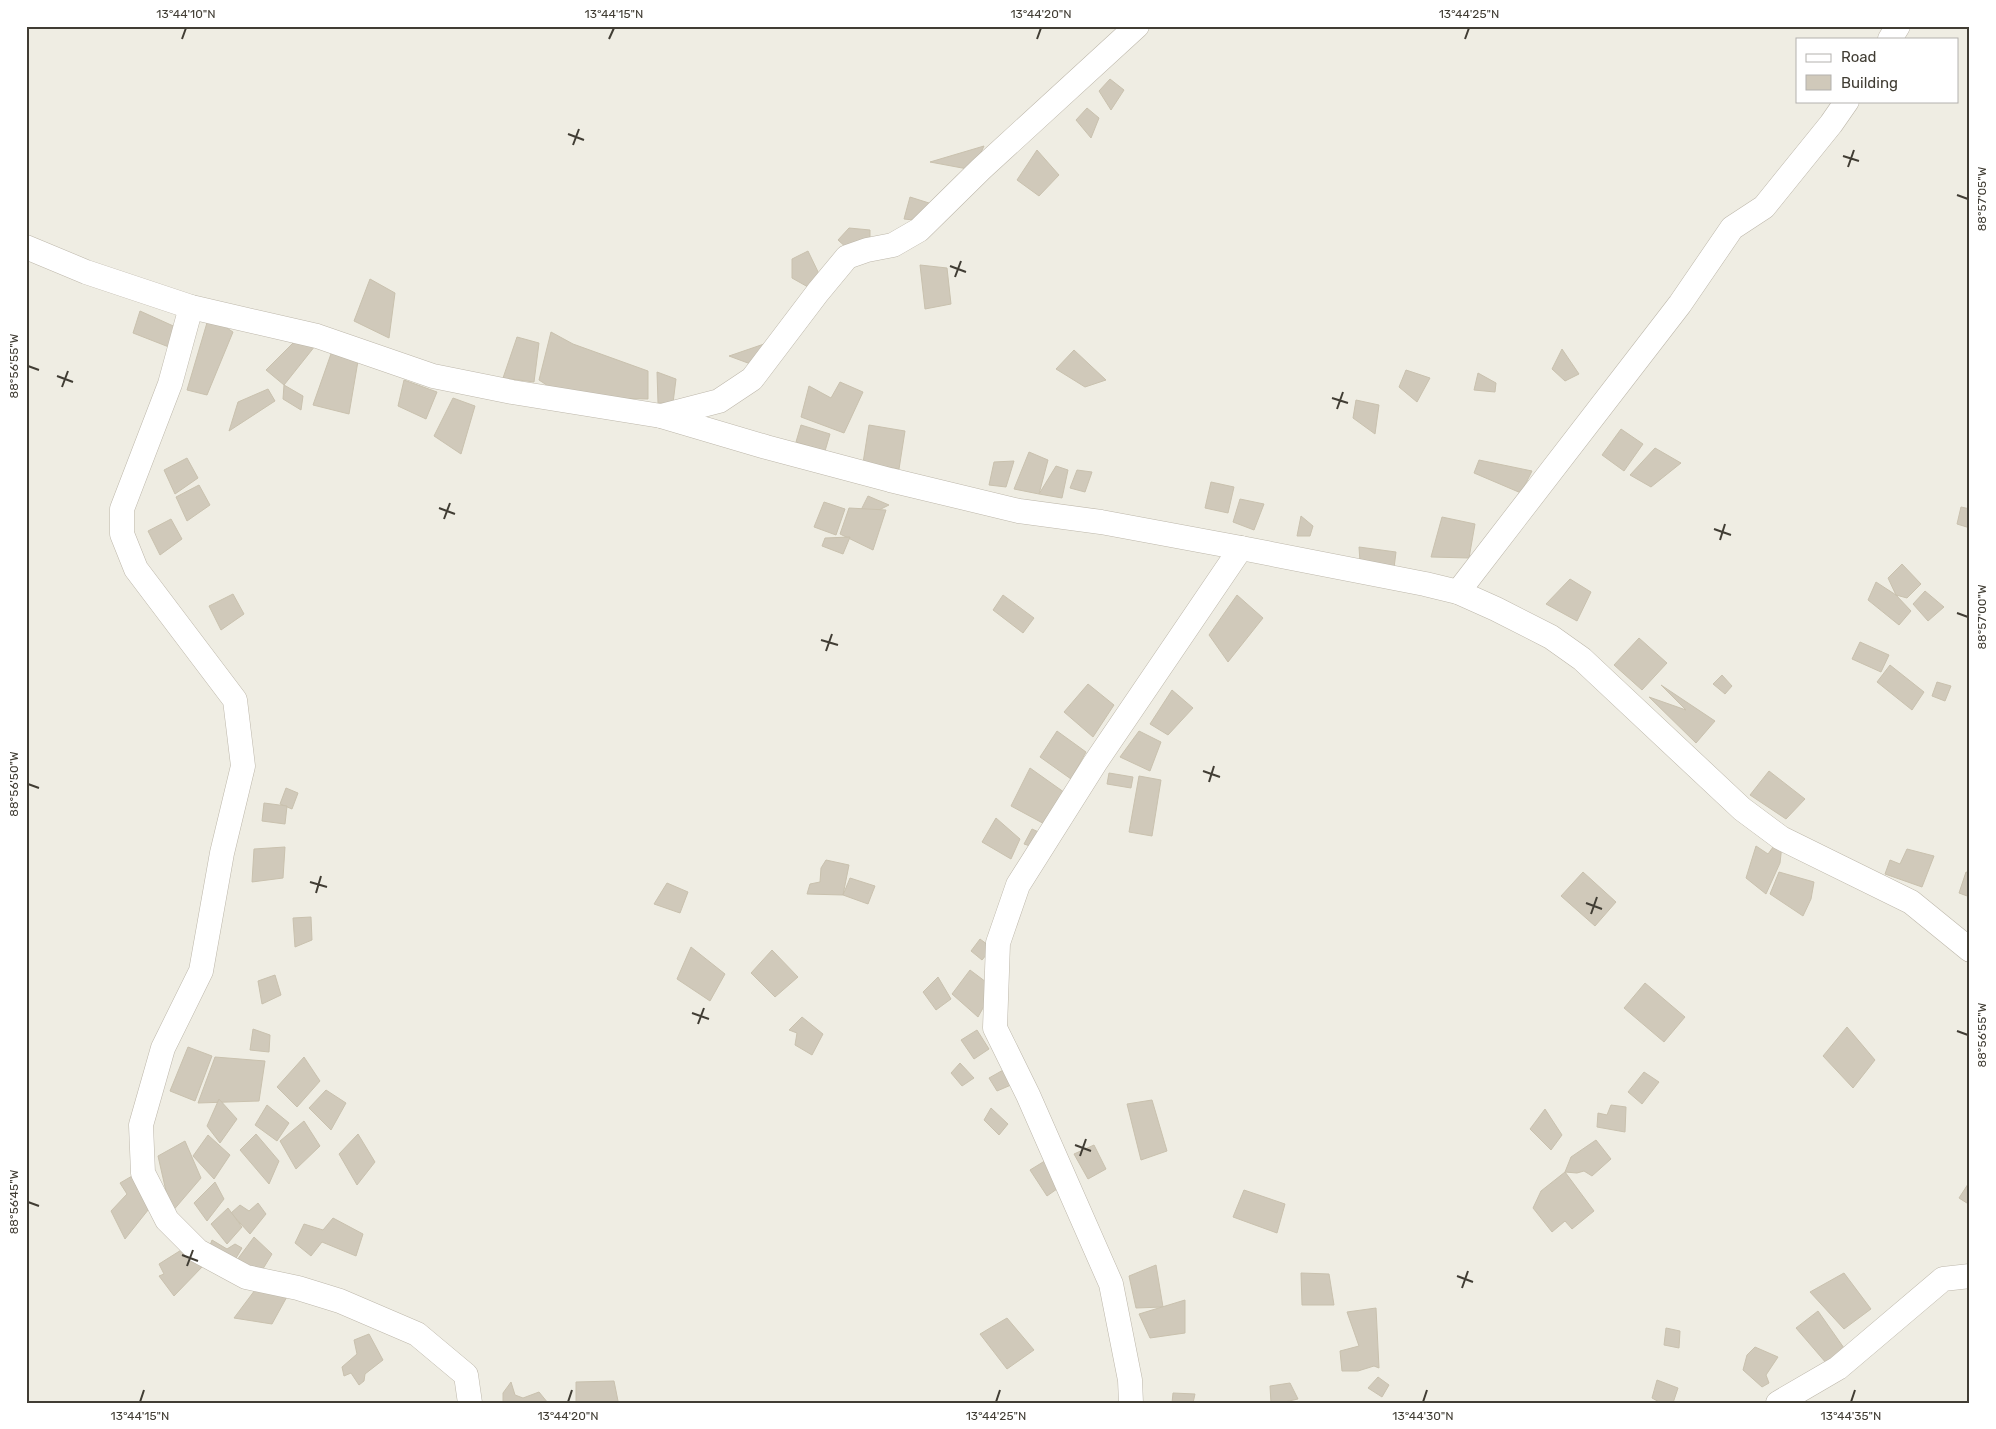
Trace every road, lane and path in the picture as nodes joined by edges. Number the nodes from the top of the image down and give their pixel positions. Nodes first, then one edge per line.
1 (1137, 26) edge
2 (1898, 26) edge
3 (1891, 38) edge
4 (1846, 102) edge
5 (26, 247) edge
6 (191, 307) junction
7 (661, 416) junction
8 (1241, 548) junction
9 (1458, 592) junction
10 (1970, 950) edge
11 (1970, 1276) edge
12 (470, 1403) edge
13 (1131, 1403) edge
14 (1778, 1403) edge

1 - 7 street
2 - 3 street
4 - 9 street
5 - 6 street
6 - 7 street
6 - 12 street
7 - 8 street
8 - 9 street
8 - 13 street
9 - 10 street
11 - 14 street

